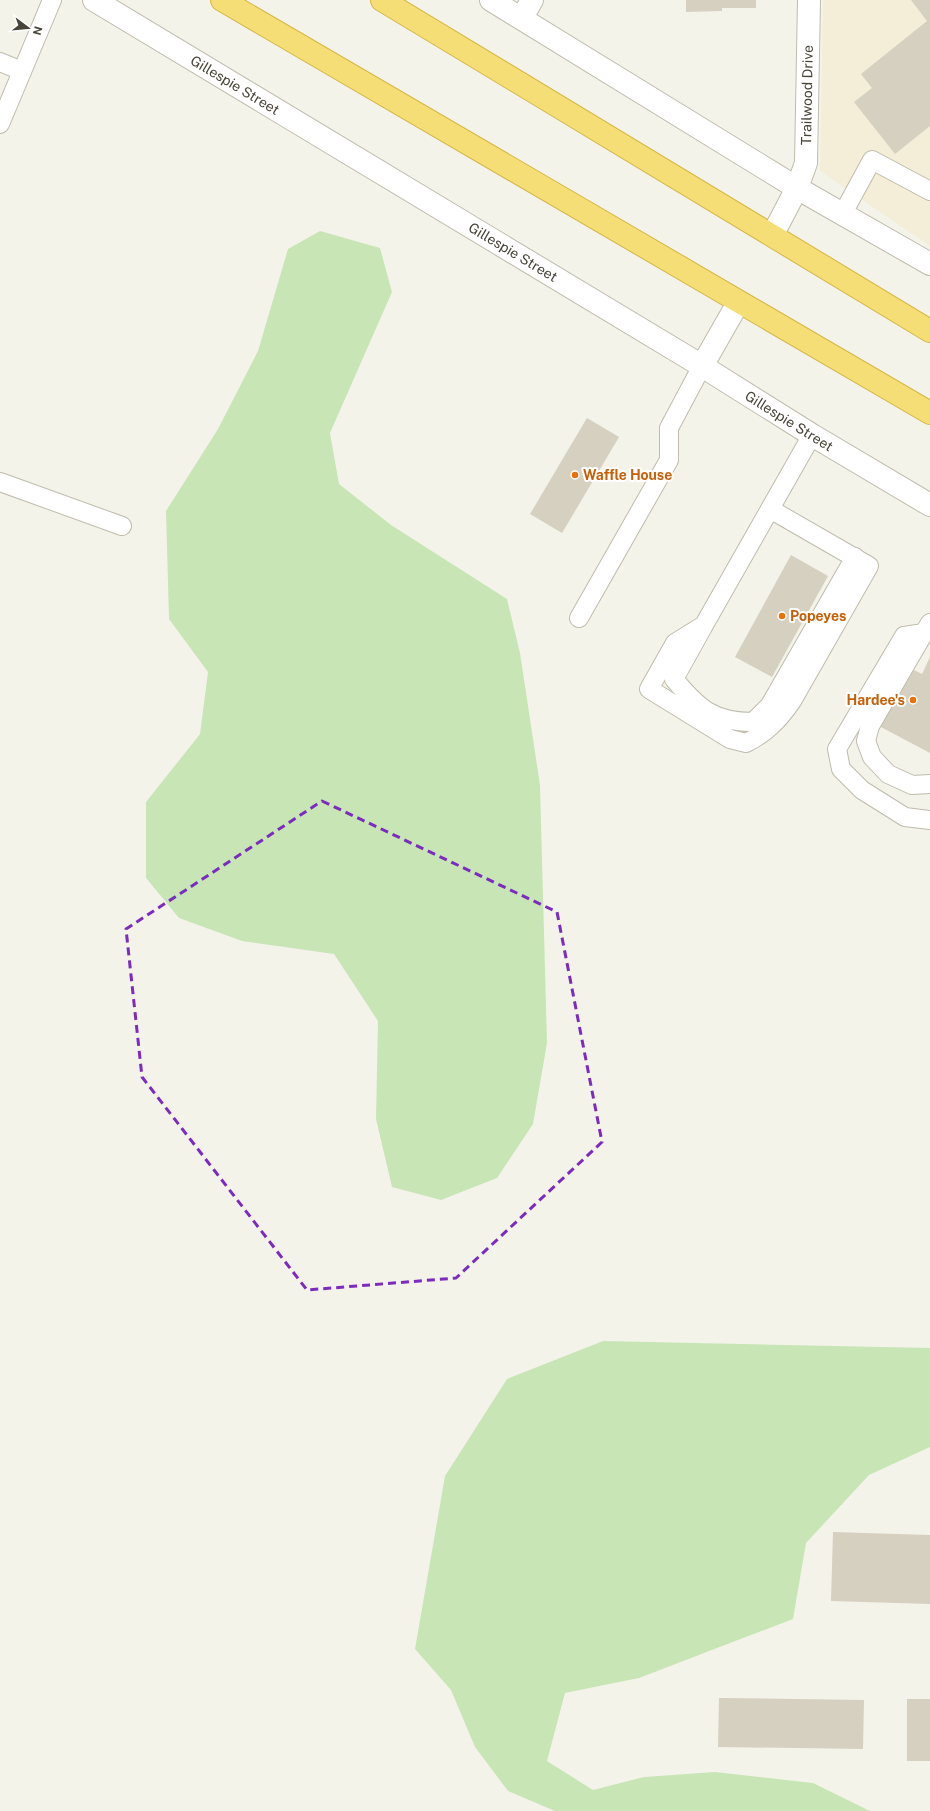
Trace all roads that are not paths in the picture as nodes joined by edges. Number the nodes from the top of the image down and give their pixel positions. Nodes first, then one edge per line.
1 (52, 0) edge
2 (94, 0) edge
3 (222, 0) edge
4 (382, 0) edge
5 (491, 0) edge
6 (809, 0) edge
7 (527, 9) edge
8 (0, 62) edge
9 (22, 71) junction
10 (0, 124) edge
11 (797, 188) junction
12 (930, 191) edge
13 (842, 215) junction
14 (772, 234) junction
15 (930, 264) edge
16 (738, 303) junction
17 (930, 331) edge
18 (702, 366) junction
19 (930, 413) edge
20 (812, 435) junction
21 (0, 482) edge
22 (930, 505) edge
23 (770, 509) junction
24 (122, 526) dead end
25 (854, 557) junction
26 (579, 618) dead end
27 (704, 625) junction
28 (927, 628) edge
29 (930, 784) edge
30 (930, 820) edge

1 - 9 lane
2 - 18 street, Gillespie Street
3 - 16 highway
4 - 14 highway
5 - 7 street
6 - 11 street, Trailwood Drive
7 - 11 street
8 - 9 lane
9 - 10 lane
11 - 13 street
11 - 14 street, Trailwood Drive
12 - 13 lane
13 - 15 street
14 - 17 highway
16 - 18 street
16 - 19 highway
18 - 20 street, Gillespie Street
18 - 26 lane
20 - 22 street, Gillespie Street
20 - 23 lane
21 - 24 lane
23 - 25 lane
23 - 27 lane
25 - 27 lane
25 - 27 lane
28 - 29 lane
28 - 30 lane

